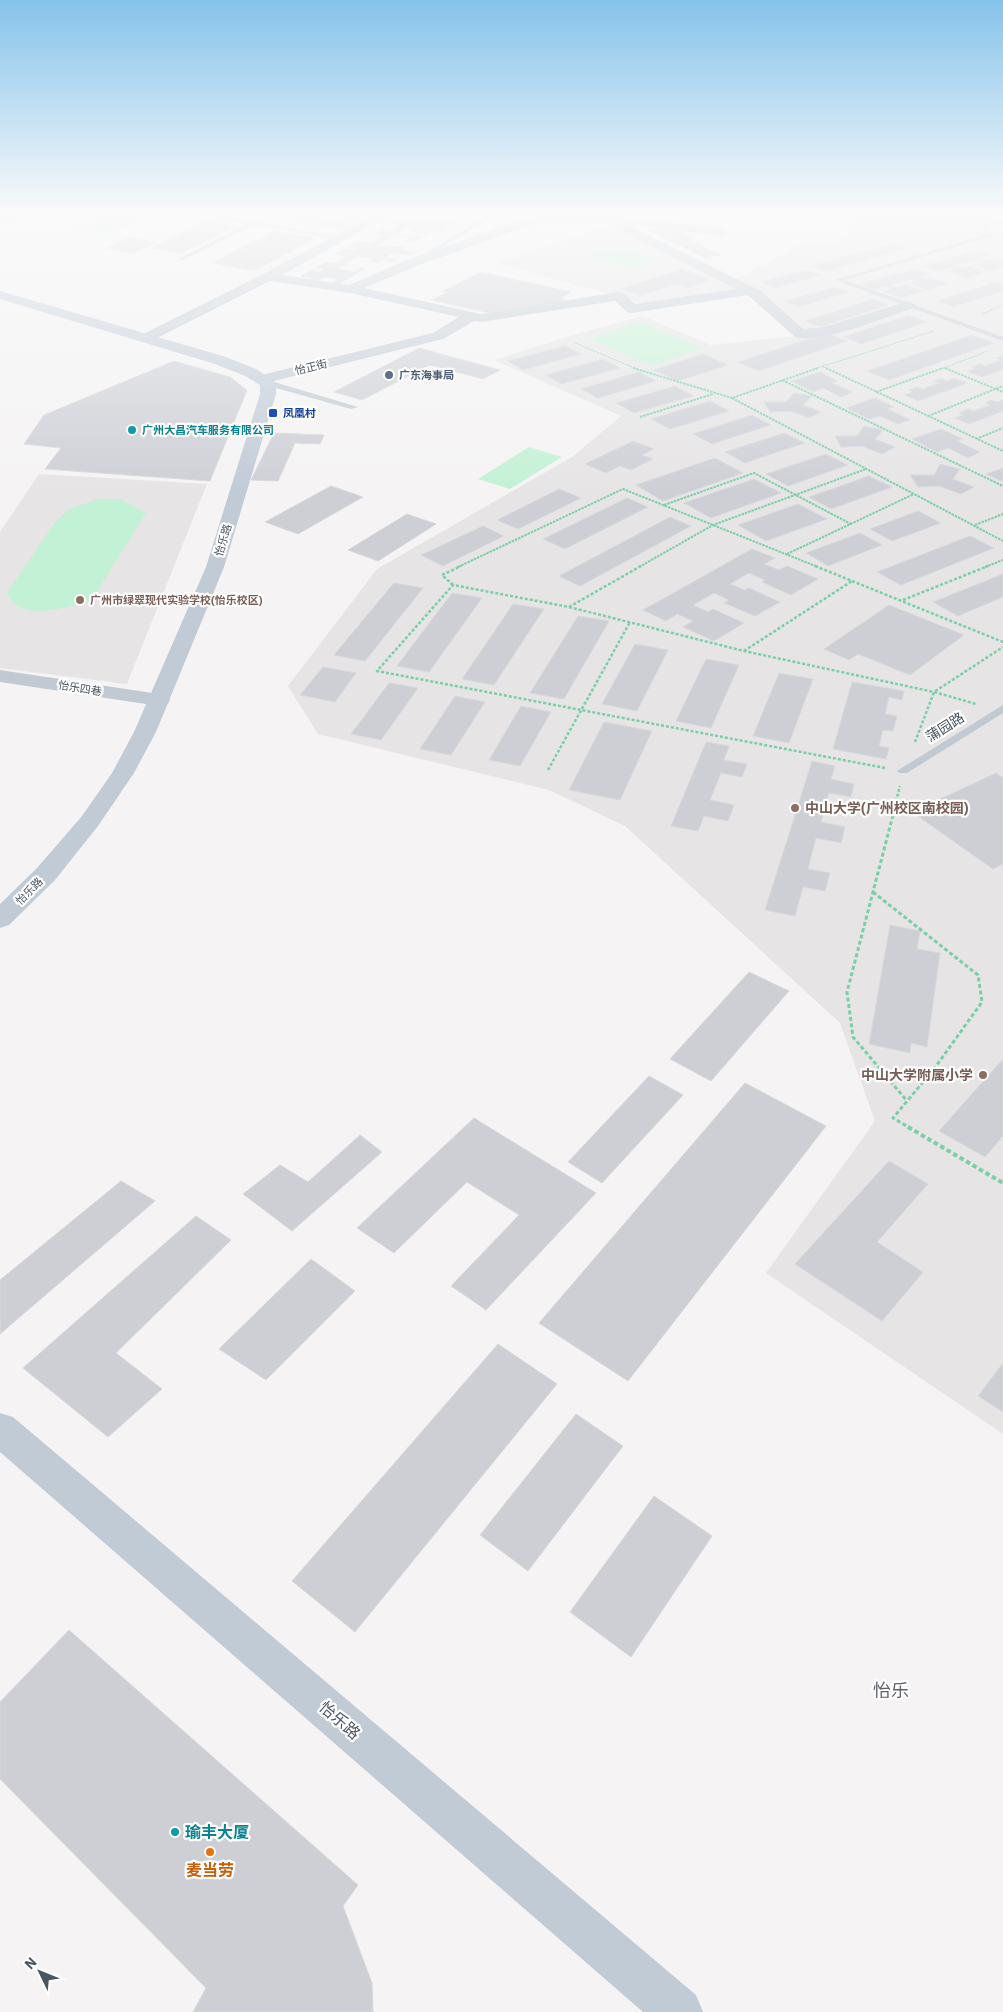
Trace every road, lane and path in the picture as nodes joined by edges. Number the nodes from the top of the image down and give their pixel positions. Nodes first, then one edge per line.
1 (30, 305) edge
2 (212, 305) edge
3 (422, 305) edge
4 (563, 305) edge
5 (628, 305) edge
6 (659, 305) edge
7 (768, 305) edge
8 (909, 305) joint
9 (1003, 305) edge
10 (472, 316) junction
11 (960, 323) junction
12 (148, 337) junction
13 (1003, 338) edge
14 (574, 343) dead end
15 (995, 349) dead end
16 (823, 367) junction
17 (944, 368) junction
18 (781, 380) junction
19 (265, 381) junction
20 (1003, 386) edge
21 (996, 389) junction
22 (876, 392) junction
23 (1003, 392) edge
24 (714, 394) junction
25 (732, 398) junction
26 (354, 408) dead end
27 (640, 416) dead end
28 (927, 416) junction
29 (1003, 428) edge
30 (976, 439) junction
31 (1003, 452) edge
32 (867, 469) junction
33 (1003, 486) edge
34 (914, 494) junction
35 (796, 495) junction
36 (664, 505) junction
37 (1003, 514) edge
38 (851, 524) junction
39 (713, 525) junction
40 (974, 526) junction
41 (1003, 541) edge
42 (786, 555) junction
43 (1003, 560) edge
44 (852, 581) junction
45 (453, 585) junction
46 (902, 601) junction
47 (569, 607) junction
48 (630, 622) junction
49 (1003, 642) edge
50 (1003, 647) edge
51 (744, 651) junction
52 (0, 676) edge
53 (934, 692) junction
54 (159, 700) junction
55 (581, 710) junction
56 (1001, 710) edge
57 (548, 770) dead end
58 (903, 771) junction
59 (873, 892) junction
60 (0, 919) edge
61 (907, 1101) junction
62 (1003, 1183) edge
63 (0, 1429) edge
64 (679, 2012) edge

1 - 12 street
2 - 12 street
3 - 10 street
4 - 10 street
5 - 6 street
7 - 8 street
8 - 11 lane
9 - 11 path
10 - 19 street, 怡正街
11 - 13 lane
11 - 16 path
12 - 19 street
14 - 24 path
15 - 17 path
16 - 18 path
16 - 22 path
17 - 21 path
17 - 22 path
18 - 25 path
18 - 33 path
19 - 26 lane
19 - 54 street, 怡乐路
20 - 21 path
21 - 23 path
21 - 28 path
22 - 28 path
24 - 25 path
24 - 27 path
25 - 32 path
28 - 30 path
29 - 30 path
30 - 31 path
32 - 34 path
32 - 35 path
34 - 38 path
34 - 40 path
35 - 36 path
35 - 38 path
35 - 39 path
36 - 39 path
36 - 45 path
37 - 40 path
38 - 42 path
39 - 42 path
39 - 47 path
40 - 41 path
42 - 44 path
43 - 46 path
44 - 46 path
44 - 51 path
45 - 47 path
45 - 55 path
46 - 49 path
47 - 48 path
48 - 51 path
48 - 55 path
50 - 53 path
51 - 53 path
52 - 54 street, 怡乐四巷
53 - 56 path
53 - 58 path
54 - 60 street, 怡乐路
55 - 57 path
55 - 58 path
56 - 58 lane, 蒲园路
58 - 59 path
59 - 61 path
59 - 61 path
61 - 62 path
63 - 64 street, 怡乐路

